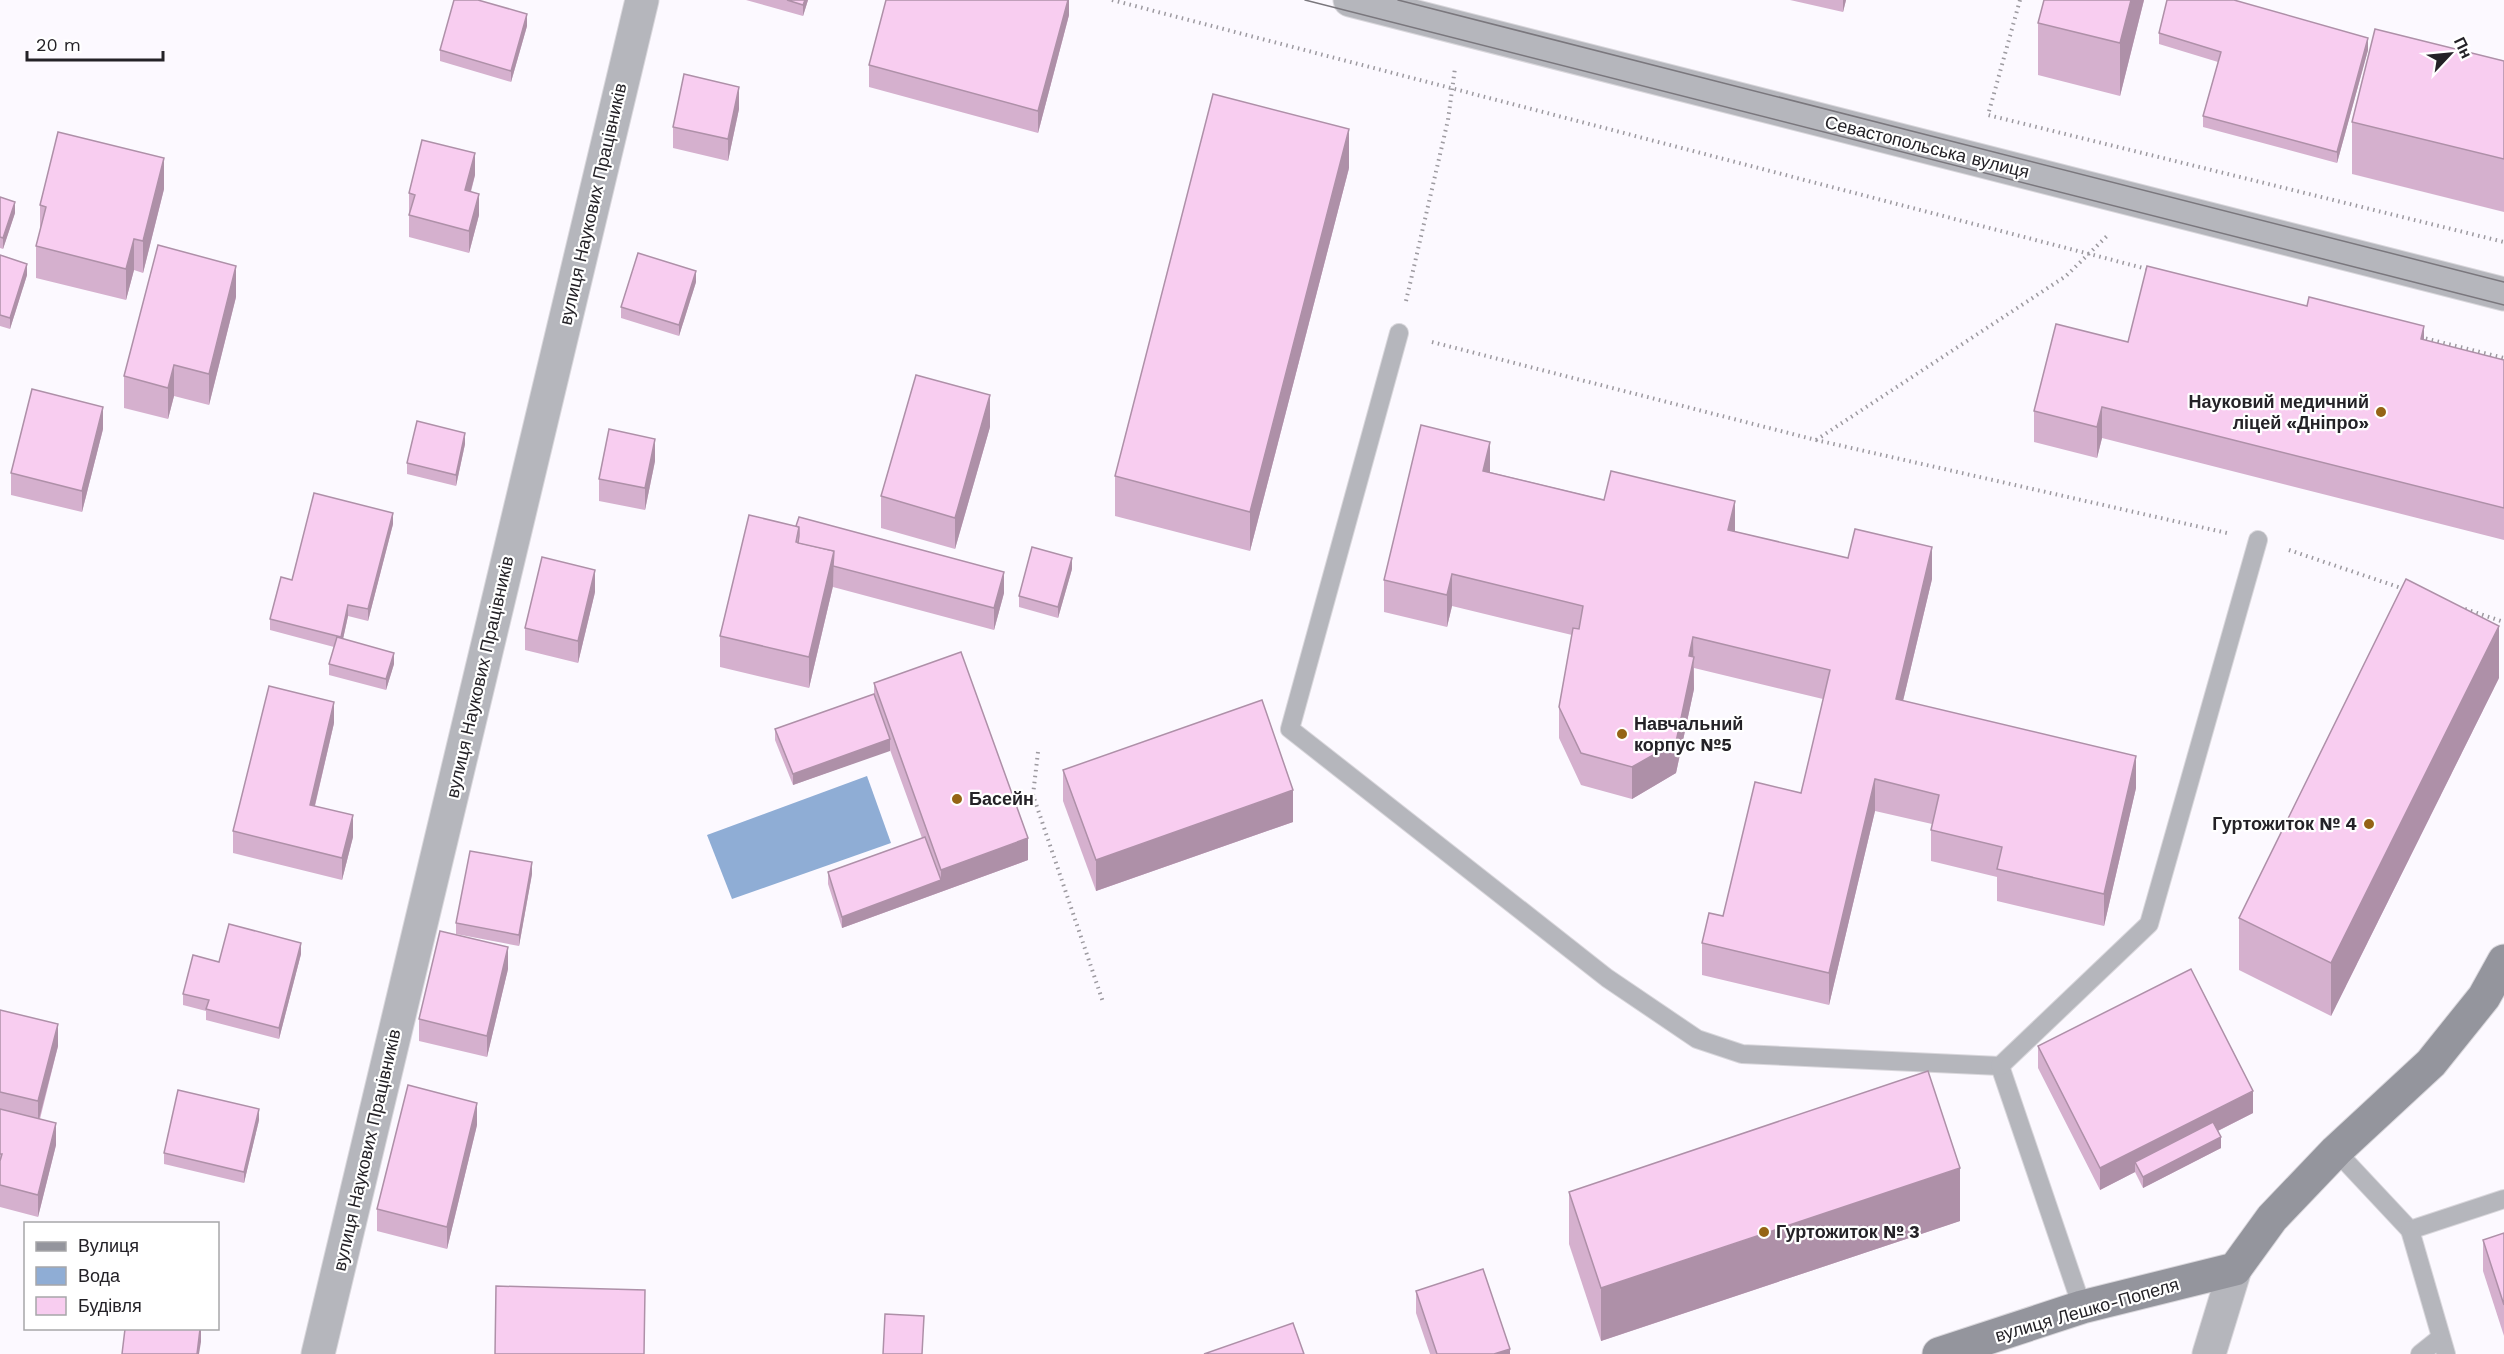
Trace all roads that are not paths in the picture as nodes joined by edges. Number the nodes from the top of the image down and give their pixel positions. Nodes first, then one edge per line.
1 (642, 0) edge
2 (1350, 0) edge
3 (2504, 294) edge
4 (1399, 333) road end
5 (2258, 540) road end
6 (2504, 961) edge
7 (2000, 1066) junction
8 (2336, 1151) junction
9 (2504, 1199) edge
10 (2410, 1230) junction
11 (2235, 1269) junction
12 (2082, 1307) junction
13 (2443, 1346) edge
14 (318, 1354) edge
15 (1939, 1354) edge
16 (2209, 1354) edge
17 (2420, 1354) edge

1 - 14 street, вулиця Наукових Працівників
2 - 3 street, Севастопольська вулиця
4 - 7 lane
5 - 7 lane
6 - 8 main road
7 - 12 lane
8 - 10 lane
8 - 11 main road
9 - 10 lane
10 - 13 lane
11 - 12 main road, вулиця Лешко-Попеля
11 - 16 street
12 - 15 main road, вулиця Лешко-Попеля
13 - 17 lane

